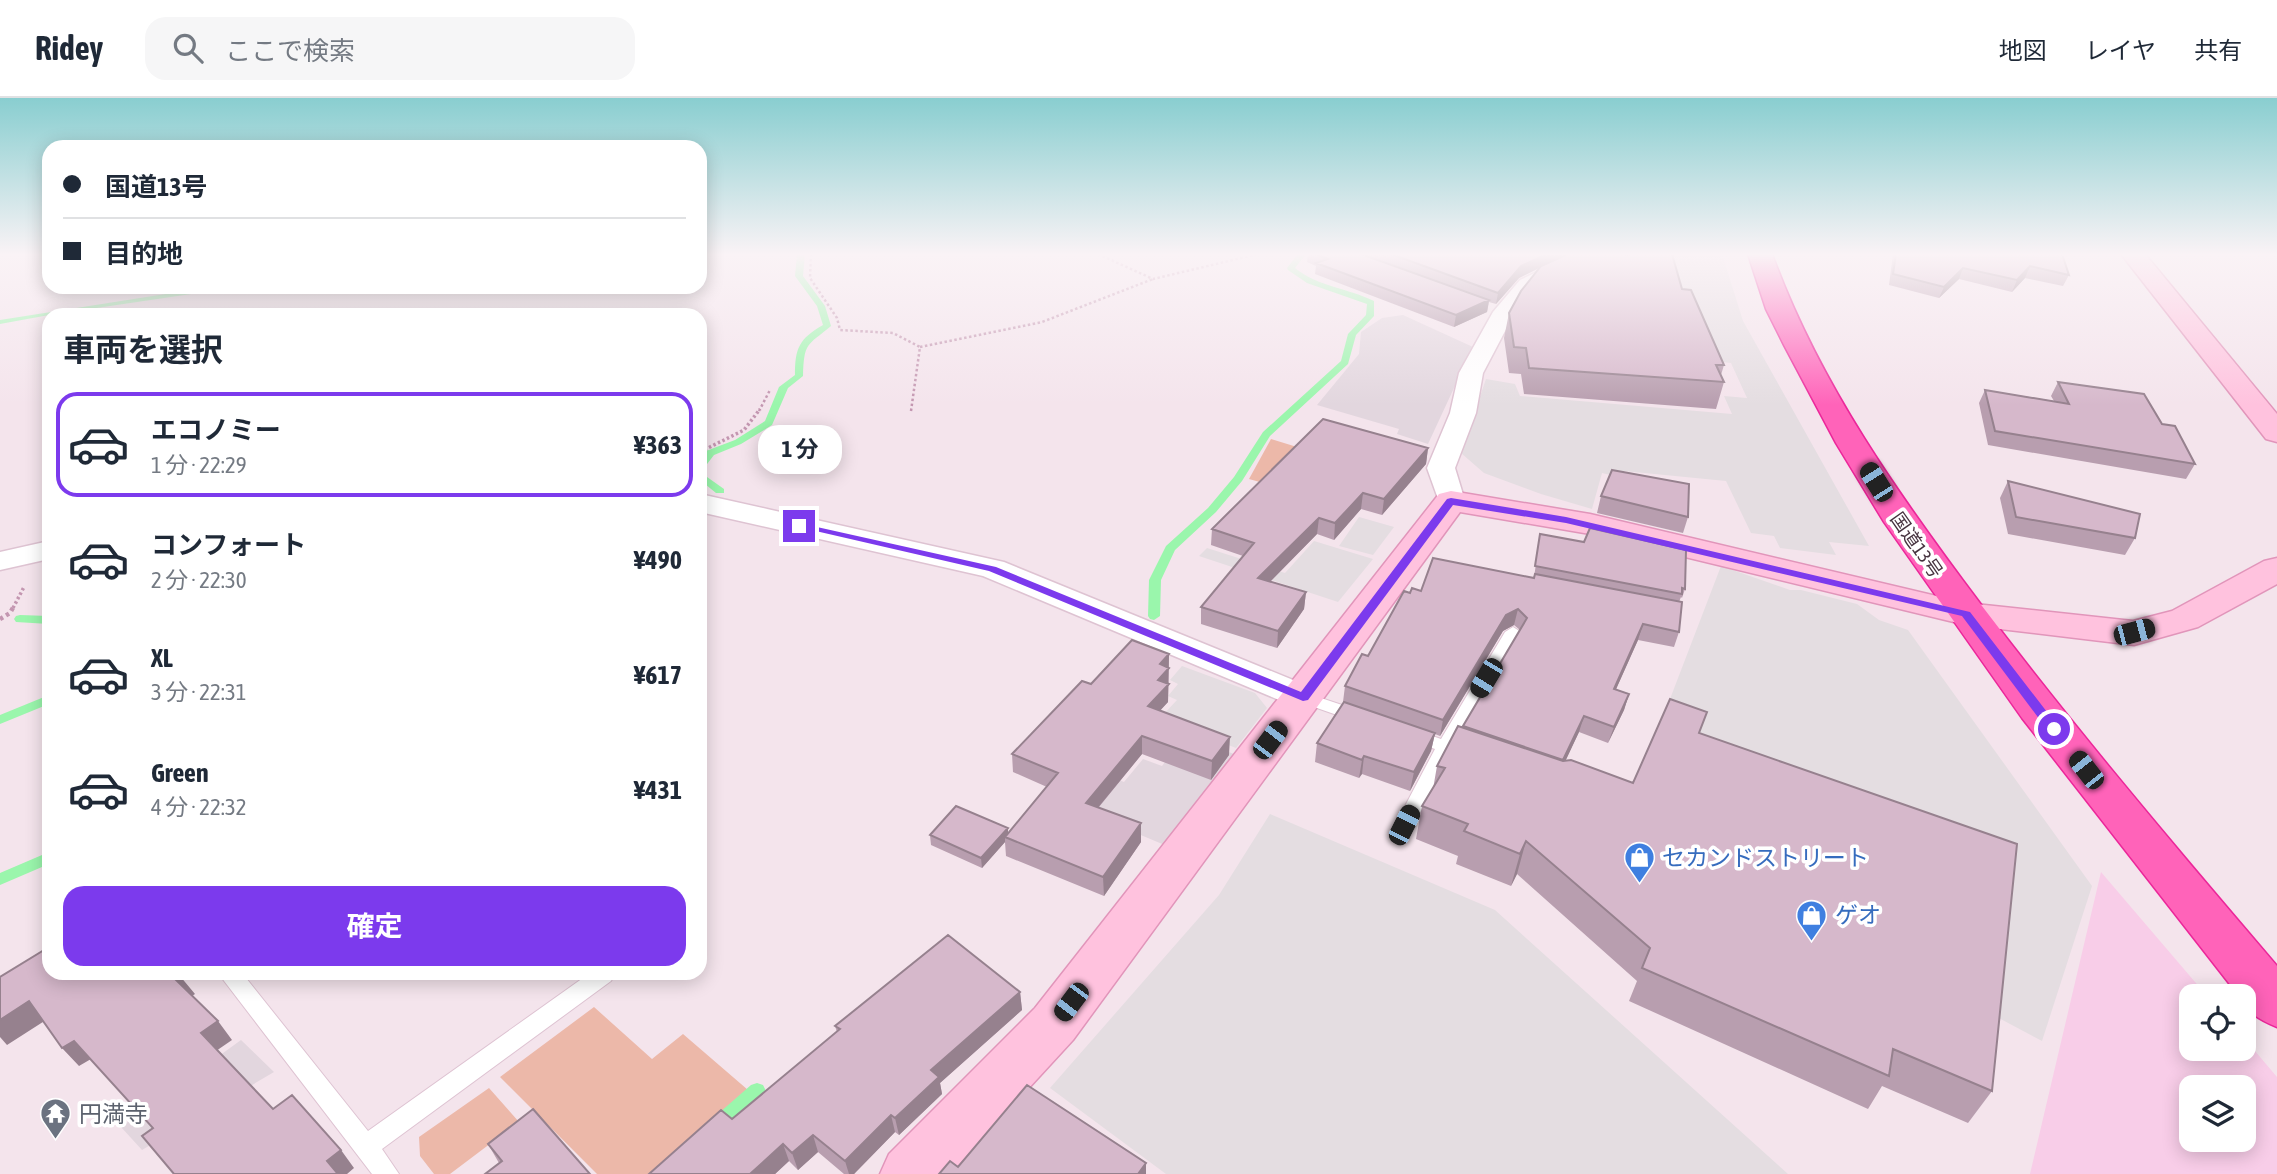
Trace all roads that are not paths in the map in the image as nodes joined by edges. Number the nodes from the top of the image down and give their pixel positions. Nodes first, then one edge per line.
1 (1504, 304) edge
2 (1777, 304) edge
3 (2173, 304) edge
4 (2277, 433) edge
5 (1451, 501) junction
6 (707, 505) edge
7 (42, 552) edge
8 (0, 561) edge
9 (2277, 569) edge
10 (1966, 614) junction
11 (1513, 632) dead end
12 (1303, 697) junction
13 (1368, 720) edge
14 (1394, 729) edge
15 (1445, 747) junction
16 (1481, 760) edge
17 (1404, 825) dead end
18 (235, 980) edge
19 (596, 980) edge
20 (2277, 1004) edge
21 (366, 1147) junction
22 (387, 1174) edge
23 (910, 1174) edge

1 - 5 street
2 - 10 highway, 国道13号
3 - 4 street
5 - 10 street
5 - 12 street
6 - 12 street
7 - 8 street
9 - 10 street
10 - 20 highway, 国道13号
11 - 15 lane
12 - 13 lane
12 - 23 street
14 - 15 lane
15 - 16 lane
15 - 17 lane
18 - 21 lane
19 - 21 lane
21 - 22 lane

